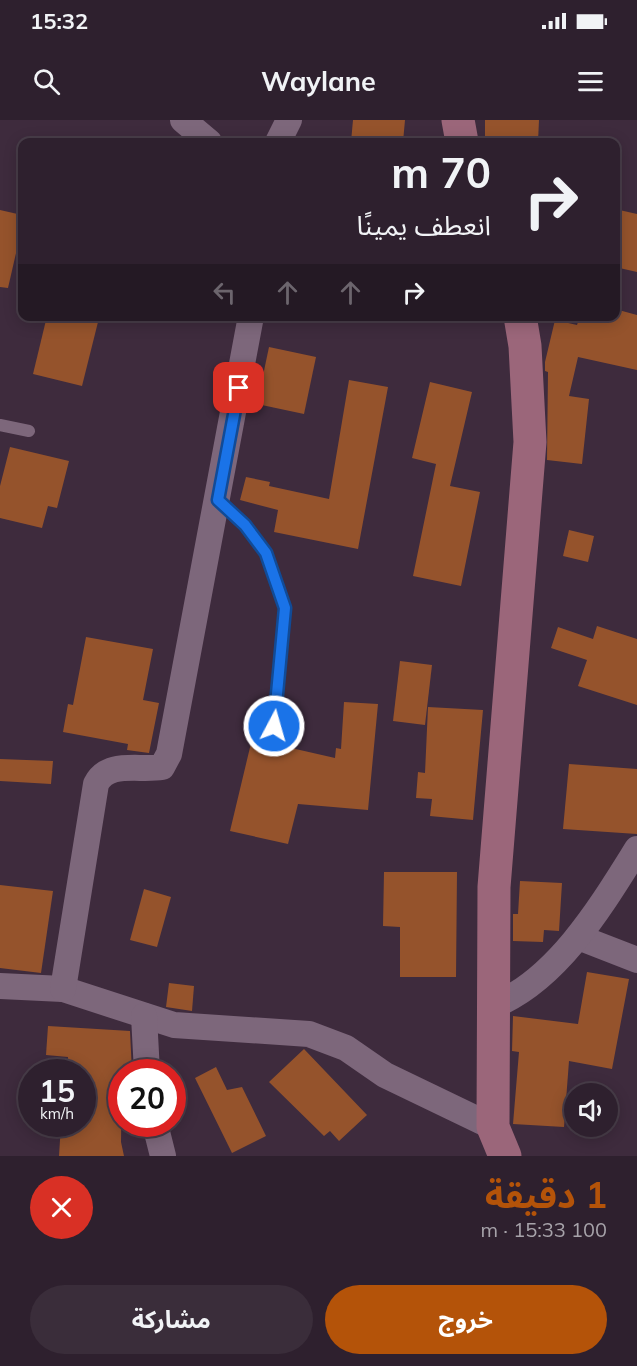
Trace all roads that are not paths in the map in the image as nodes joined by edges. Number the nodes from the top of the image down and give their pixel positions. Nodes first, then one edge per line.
1 (183, 120) edge
2 (458, 120) edge
3 (204, 138) edge
4 (461, 138) edge
5 (249, 321) edge
6 (521, 321) edge
7 (0, 425) edge
8 (29, 431) dead end
9 (218, 500) junction
10 (274, 726) dead end
11 (637, 849) edge
12 (578, 937) junction
13 (637, 960) edge
14 (0, 986) edge
15 (63, 989) junction
16 (495, 1005) junction
17 (144, 1016) junction
18 (146, 1059) edge
19 (158, 1137) edge
20 (499, 1142) edge
21 (163, 1156) edge

1 - 3 street
2 - 4 main road
5 - 9 street
6 - 16 main road
7 - 8 lane
9 - 10 lane
9 - 15 street
11 - 12 street
12 - 13 street
12 - 16 street
14 - 15 street
15 - 17 street
16 - 20 main road
17 - 18 street
17 - 20 street
19 - 21 street

